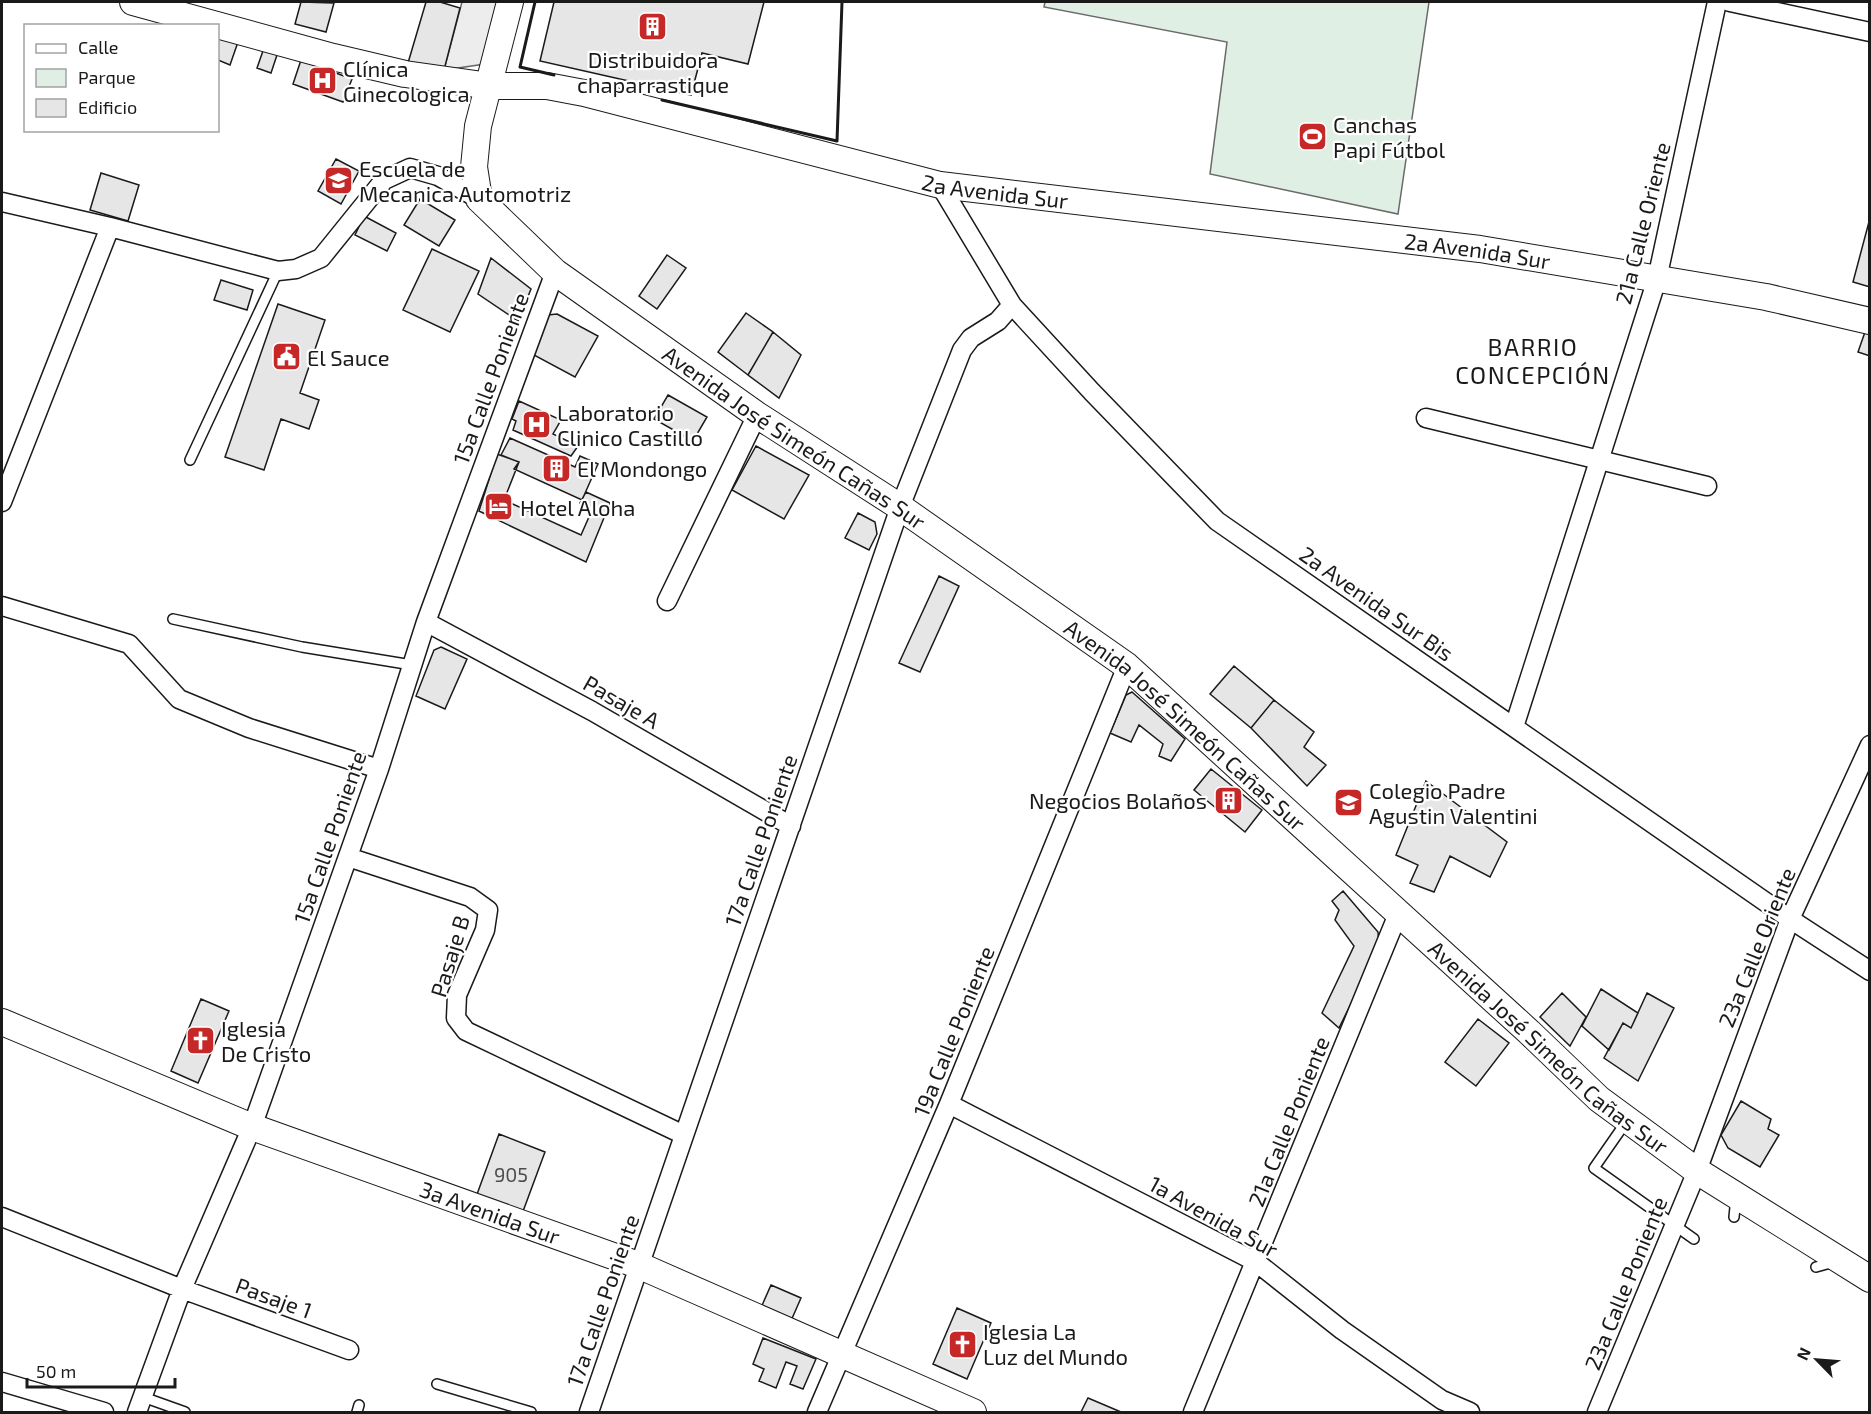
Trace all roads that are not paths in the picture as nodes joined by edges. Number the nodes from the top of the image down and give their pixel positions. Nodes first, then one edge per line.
1 (133, 2) edge
2 (510, 2) edge
3 (1717, 2) edge
4 (1730, 2) edge
5 (213, 24) edge
6 (219, 26) edge
7 (1869, 32) edge
8 (490, 86) junction
9 (940, 185) junction
10 (479, 199) junction
11 (2, 202) edge
12 (110, 227) junction
13 (278, 271) junction
14 (555, 272) junction
15 (1657, 279) junction
16 (1012, 305) junction
17 (1869, 321) edge
18 (757, 415) junction
19 (1426, 418) dead end
20 (190, 460) dead end
21 (1599, 460) junction
22 (1707, 486) dead end
23 (2, 502) edge
24 (900, 507) junction
25 (668, 601) dead end
26 (2, 606) edge
27 (173, 619) dead end
28 (426, 622) junction
29 (412, 665) junction
30 (1127, 666) junction
31 (1514, 727) junction
32 (1869, 745) edge
33 (379, 769) junction
34 (790, 826) junction
35 (348, 857) junction
36 (1398, 914) junction
37 (1790, 919) junction
38 (1869, 971) edge
39 (2, 1022) edge
40 (949, 1104) junction
41 (1627, 1120) junction
42 (252, 1127) junction
43 (684, 1135) junction
44 (1697, 1171) junction
45 (2, 1217) edge
46 (1674, 1225) junction
47 (1694, 1239) dead end
48 (1256, 1262) junction
49 (638, 1265) junction
50 (1869, 1279) edge
51 (182, 1289) junction
52 (349, 1350) dead end
53 (842, 1354) junction
54 (2, 1382) edge
55 (437, 1384) dead end
56 (140, 1405) edge
57 (938, 1405) edge
58 (104, 1413) edge
59 (184, 1413) edge
60 (531, 1413) edge
61 (589, 1413) edge
62 (817, 1413) edge
63 (973, 1413) edge
64 (1193, 1413) edge
65 (1470, 1413) edge
66 (1597, 1413) edge

1 - 5 street, 2a Avenida Sur
2 - 8 street
3 - 15 street, 21a Calle Oriente
4 - 7 street
6 - 8 street, 2a Avenida Sur
8 - 9 street, 2a Avenida Sur
8 - 10 street
9 - 15 street, 2a Avenida Sur
9 - 16 street, 2a Avenida Sur Bis
10 - 13 street, Avenida José Simeón Cañas Sur
10 - 14 street, Avenida José Simeón Cañas Sur
11 - 12 street, Avenida José Simeón Cañas Sur
12 - 13 street, Avenida José Simeón Cañas Sur
12 - 23 street
13 - 20 lane
14 - 18 street, Avenida José Simeón Cañas Sur
14 - 28 street, 15a Calle Poniente
15 - 17 street, 2a Avenida Sur
15 - 21 street, 21a Calle Oriente
16 - 24 street, 17a Calle Poniente
16 - 31 street, 2a Avenida Sur Bis
18 - 24 street, Avenida José Simeón Cañas Sur
18 - 25 street
19 - 21 street
21 - 22 street
21 - 31 street, 21a Calle Oriente
24 - 30 street, Avenida José Simeón Cañas Sur
24 - 34 street, 17a Calle Poniente
26 - 33 street
27 - 29 lane
28 - 29 street, 15a Calle Poniente
28 - 34 street, Pasaje A
29 - 33 street, 15a Calle Poniente
30 - 36 street, Avenida José Simeón Cañas Sur
30 - 40 street, 19a Calle Poniente
31 - 37 street, 2a Avenida Sur Bis
32 - 37 street, 23a Calle Oriente
33 - 35 street, 15a Calle Poniente
34 - 43 street, 17a Calle Poniente
35 - 42 street, 15a Calle Poniente
35 - 43 street, Pasaje B
36 - 41 street, Avenida José Simeón Cañas Sur
36 - 48 street, 21a Calle Poniente
37 - 38 street, 2a Avenida Sur Bis
37 - 44 street, 23a Calle Oriente
39 - 42 street, 3a Avenida Sur
40 - 48 street, 1a Avenida Sur
40 - 53 street, 19a Calle Poniente
41 - 44 street, Avenida José Simeón Cañas Sur
41 - 46 lane
42 - 49 street, 3a Avenida Sur
42 - 51 street, 15a Calle Poniente
43 - 49 street, 17a Calle Poniente
44 - 46 street, 23a Calle Poniente
44 - 50 street, Avenida José Simeón Cañas Sur
45 - 51 street, Pasaje 1
46 - 47 lane
46 - 66 street, 23a Calle Poniente
48 - 64 street, 21a Calle Poniente
48 - 65 street, 1a Avenida Sur
49 - 53 street, 3a Avenida Sur
49 - 61 street, 17a Calle Poniente
51 - 52 street, Pasaje 1
51 - 56 street, 15a Calle Poniente
53 - 57 street, 3a Avenida Sur
53 - 62 street, 19a Calle Poniente
54 - 58 street
55 - 60 lane
56 - 59 lane
57 - 63 street, 3a Avenida Sur

